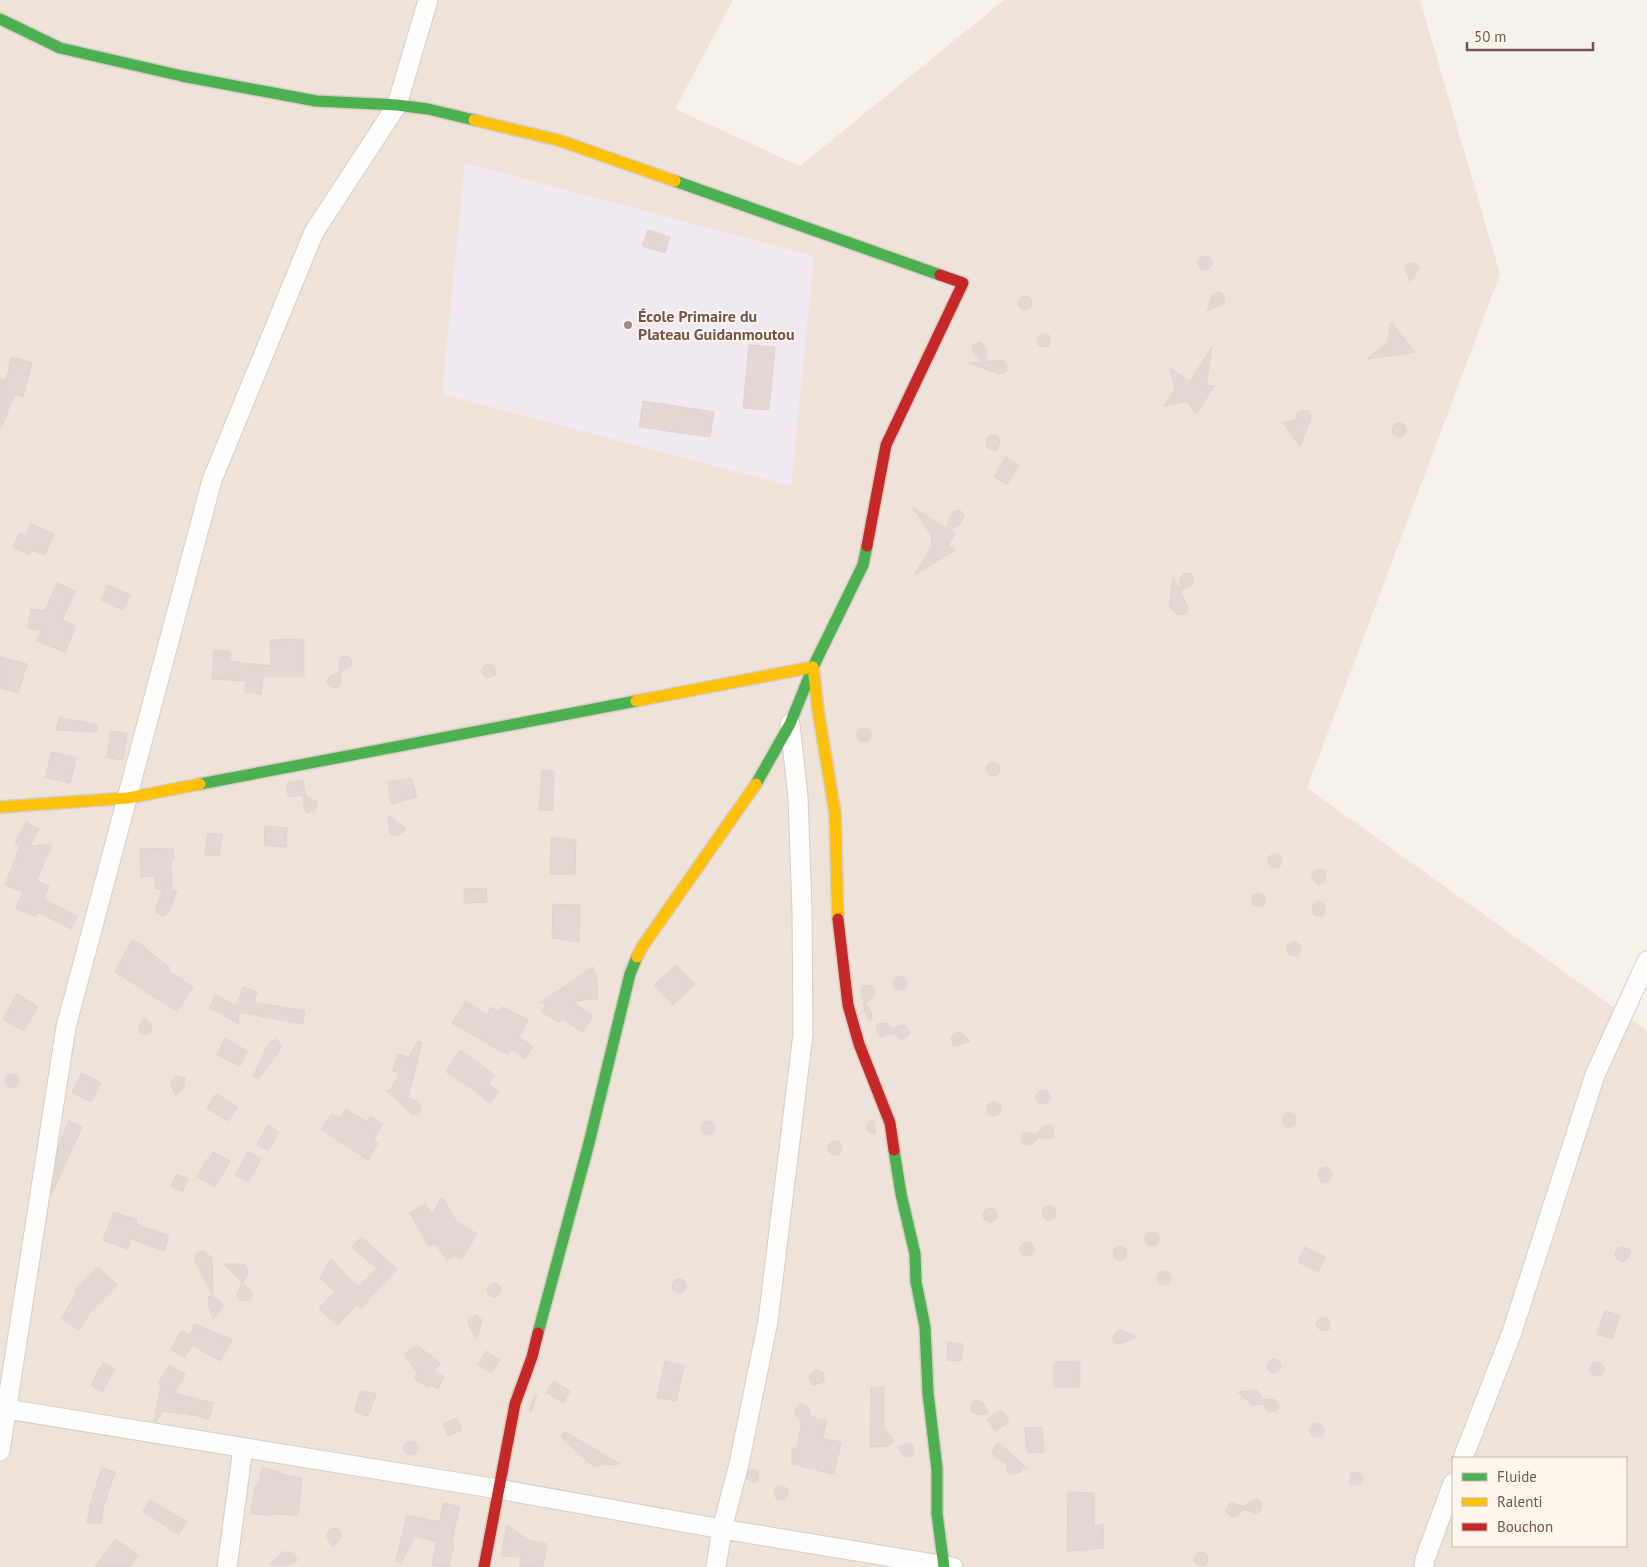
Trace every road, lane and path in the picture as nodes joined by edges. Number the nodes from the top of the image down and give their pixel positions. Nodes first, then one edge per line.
1 (428, 0) edge
2 (0, 19) edge
3 (397, 105) junction
4 (813, 667) junction
5 (790, 724) junction
6 (128, 798) junction
7 (0, 807) edge
8 (1647, 961) edge
9 (3, 1409) edge
10 (243, 1448) junction
11 (0, 1451) edge
12 (1463, 1457) edge
13 (1452, 1486) edge
14 (498, 1489) junction
15 (722, 1529) junction
16 (227, 1567) edge
17 (484, 1567) edge
18 (716, 1567) edge
19 (947, 1567) edge
20 (1424, 1567) edge

1 - 3 street
2 - 3 street
3 - 4 street
3 - 6 street
4 - 5 street
4 - 6 street
4 - 19 street
5 - 14 street
5 - 15 street
6 - 7 street
6 - 9 street
8 - 12 street
9 - 10 street
9 - 11 street
10 - 14 street
10 - 16 street
13 - 20 street
14 - 15 street
14 - 17 street
15 - 18 street
15 - 19 street

